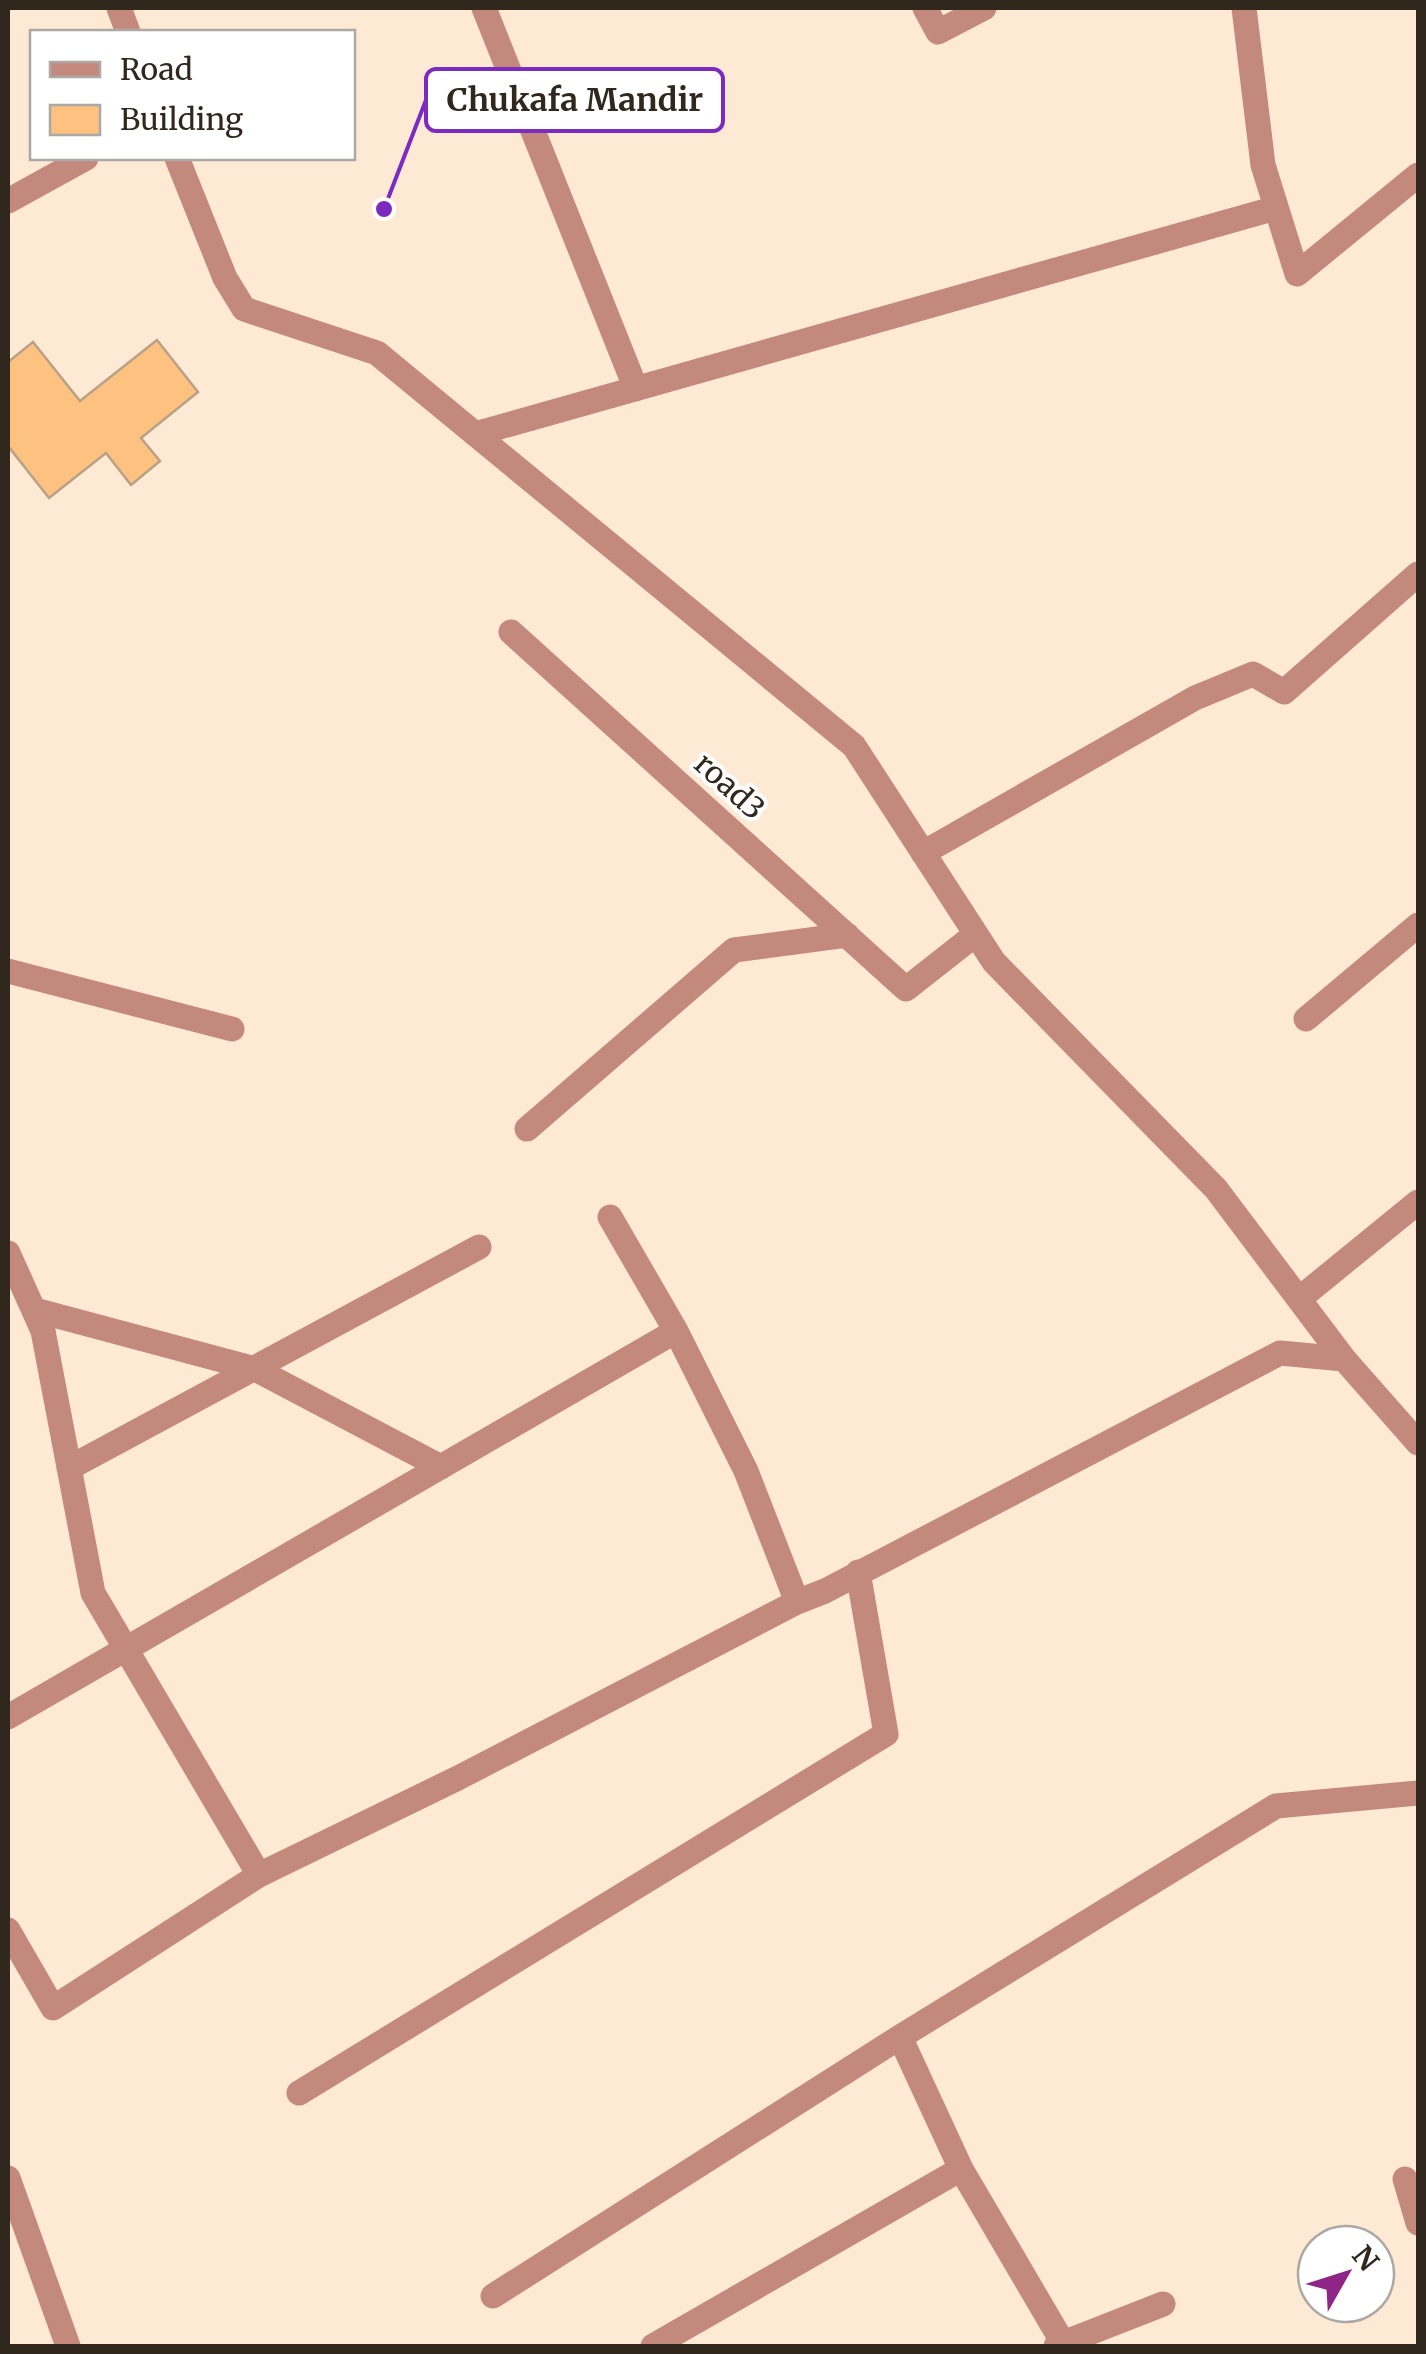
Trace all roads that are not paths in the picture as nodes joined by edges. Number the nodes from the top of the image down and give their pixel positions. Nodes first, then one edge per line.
1 (484, 8) edge
2 (925, 8) edge
3 (984, 8) edge
4 (1244, 8) edge
5 (82, 160) edge
6 (179, 160) edge
7 (1418, 175) edge
8 (8, 200) edge
9 (1276, 208) junction
10 (636, 388) junction
11 (475, 434) junction
12 (1418, 574) edge
13 (510, 632) dead end
14 (923, 853) junction
15 (1418, 925) edge
16 (976, 934) junction
17 (847, 935) junction
18 (8, 971) edge
19 (1306, 1019) dead end
20 (232, 1029) dead end
21 (527, 1128) dead end
22 (1418, 1202) edge
23 (610, 1216) dead end
24 (479, 1247) dead end
25 (8, 1253) edge
26 (1299, 1298) junction
27 (35, 1310) junction
28 (676, 1331) junction
29 (1344, 1359) junction
30 (255, 1369) junction
31 (1413, 1425) edge
32 (441, 1467) junction
33 (69, 1468) junction
34 (858, 1572) junction
35 (797, 1602) junction
36 (126, 1649) junction
37 (8, 1717) edge
38 (1418, 1793) edge
39 (259, 1874) junction
40 (8, 1930) edge
41 (900, 2037) junction
42 (299, 2092) dead end
43 (961, 2169) junction
44 (8, 2178) edge
45 (1404, 2179) dead end
46 (1418, 2224) edge
47 (493, 2296) dead end
48 (1163, 2304) dead end
49 (1060, 2345) edge
50 (68, 2346) edge
51 (653, 2346) edge

1 - 10 street
2 - 3 street
4 - 9 street
5 - 8 street
6 - 11 street
7 - 9 street
9 - 10 street
10 - 11 street
11 - 14 street
12 - 14 street
13 - 17 street, road3
14 - 16 street
15 - 19 street
16 - 17 street, road3
16 - 26 street
17 - 21 street
18 - 20 street
22 - 26 street
23 - 28 street
24 - 30 street
25 - 27 street
26 - 29 street
27 - 30 street
27 - 33 street
28 - 32 street
28 - 35 street
29 - 31 street
29 - 34 street
30 - 32 street
30 - 33 street
32 - 36 street
33 - 36 street
34 - 35 street
34 - 42 street
35 - 39 street
36 - 37 street
36 - 39 street
38 - 41 street
39 - 40 street
41 - 43 street
41 - 47 street
43 - 49 street
43 - 51 street
44 - 50 street
45 - 46 street
48 - 49 street

